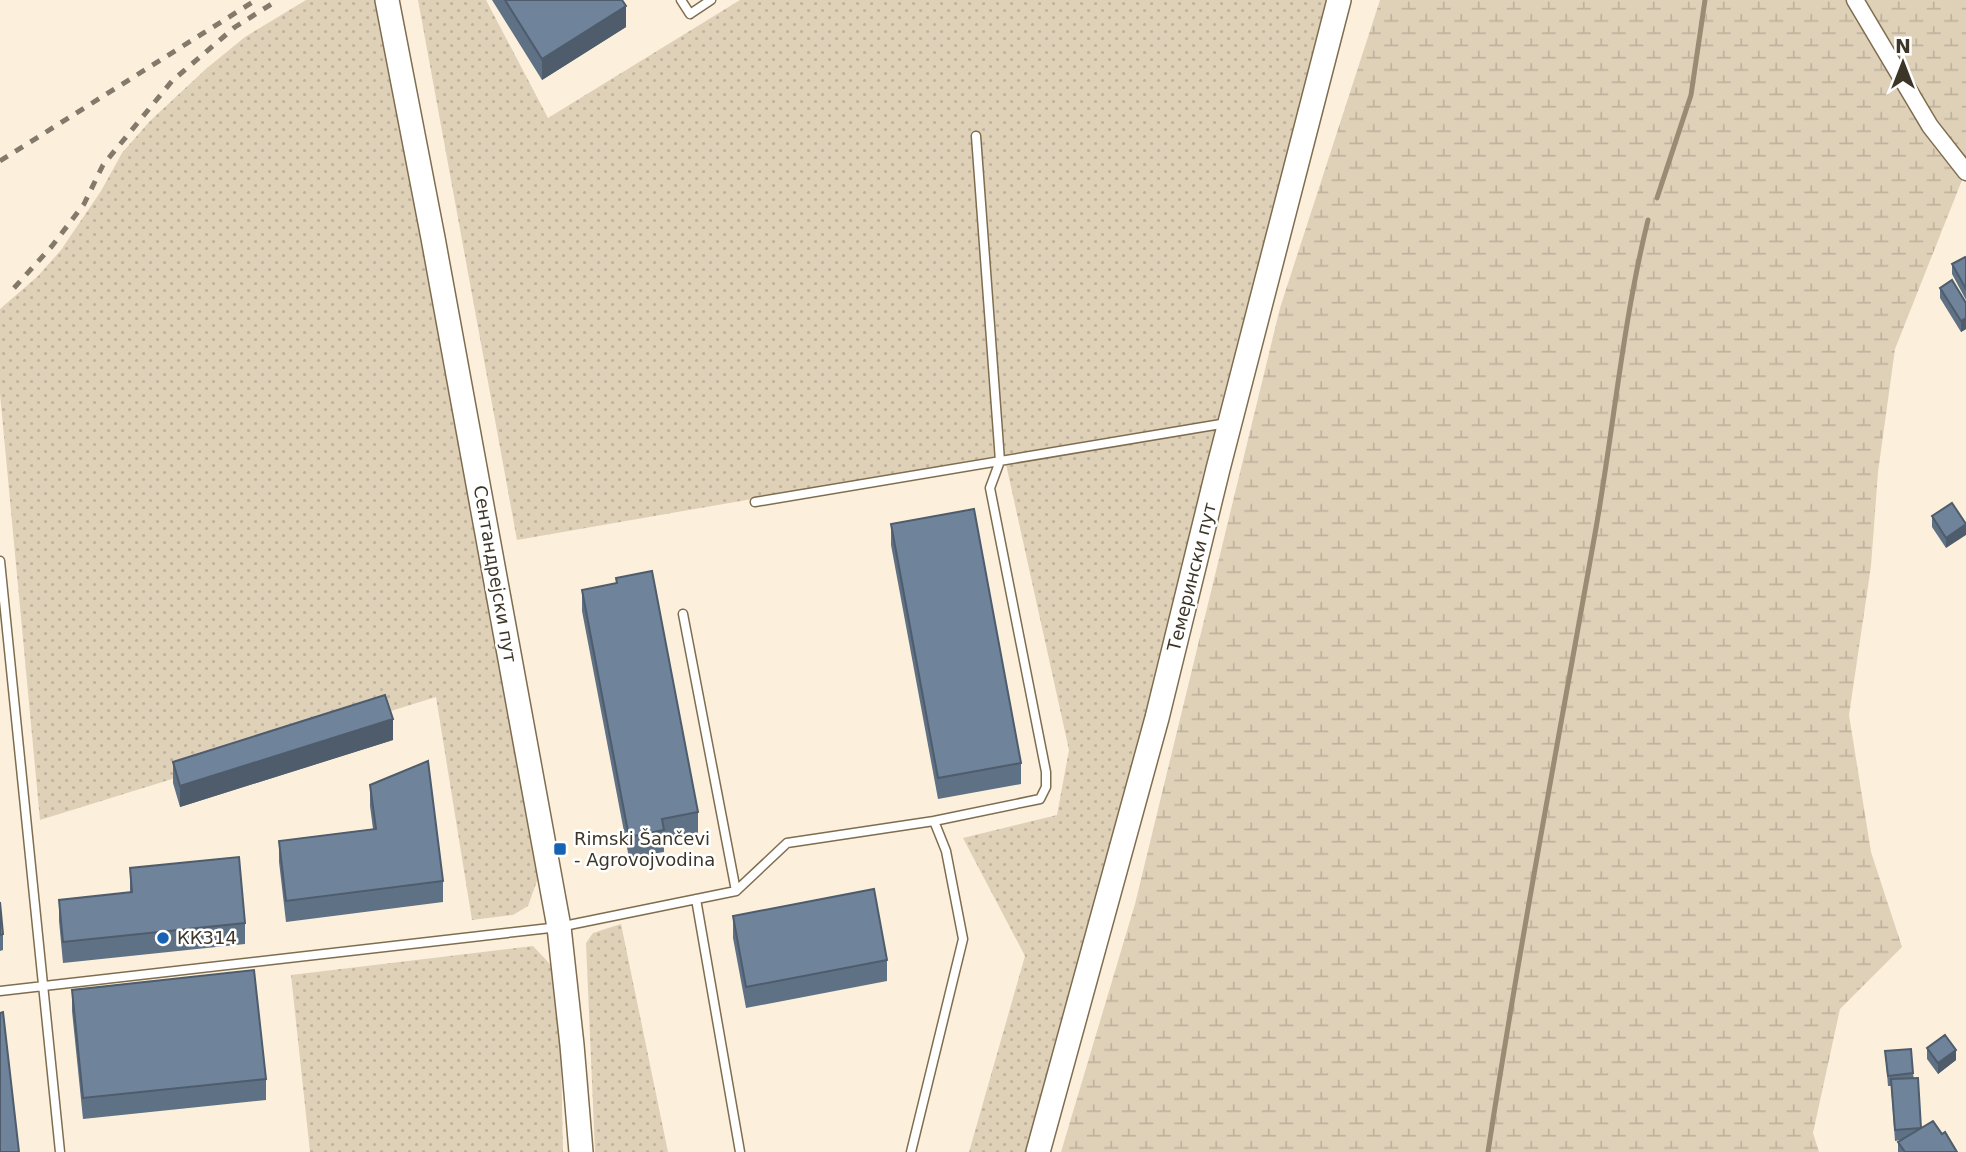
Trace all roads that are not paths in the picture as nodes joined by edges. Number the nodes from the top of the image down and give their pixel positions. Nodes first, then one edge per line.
1 (387, 0) edge
2 (681, 0) edge
3 (711, 0) edge
4 (1339, 0) edge
5 (1855, 0) edge
6 (976, 136) dead end
7 (1966, 172) edge
8 (1230, 423) junction
9 (1000, 461) junction
10 (755, 502) dead end
11 (0, 561) edge
12 (683, 614) dead end
13 (934, 821) junction
14 (736, 891) junction
15 (696, 899) junction
16 (559, 927) junction
17 (43, 985) junction
18 (0, 991) edge
19 (61, 1152) edge
20 (581, 1152) edge
21 (740, 1152) edge
22 (911, 1152) edge
23 (1038, 1152) edge

1 - 16 main road, Сентандрејски пут
2 - 3 lane
4 - 8 main road, Темерински пут
5 - 7 street
6 - 9 lane
8 - 9 lane
8 - 23 main road, Темерински пут
9 - 10 lane
9 - 13 lane
11 - 17 lane
12 - 14 lane
13 - 14 lane
13 - 22 lane
14 - 15 lane
15 - 16 lane
15 - 21 lane
16 - 17 lane
16 - 20 main road, Сентандрејски пут
17 - 18 lane
17 - 19 lane

